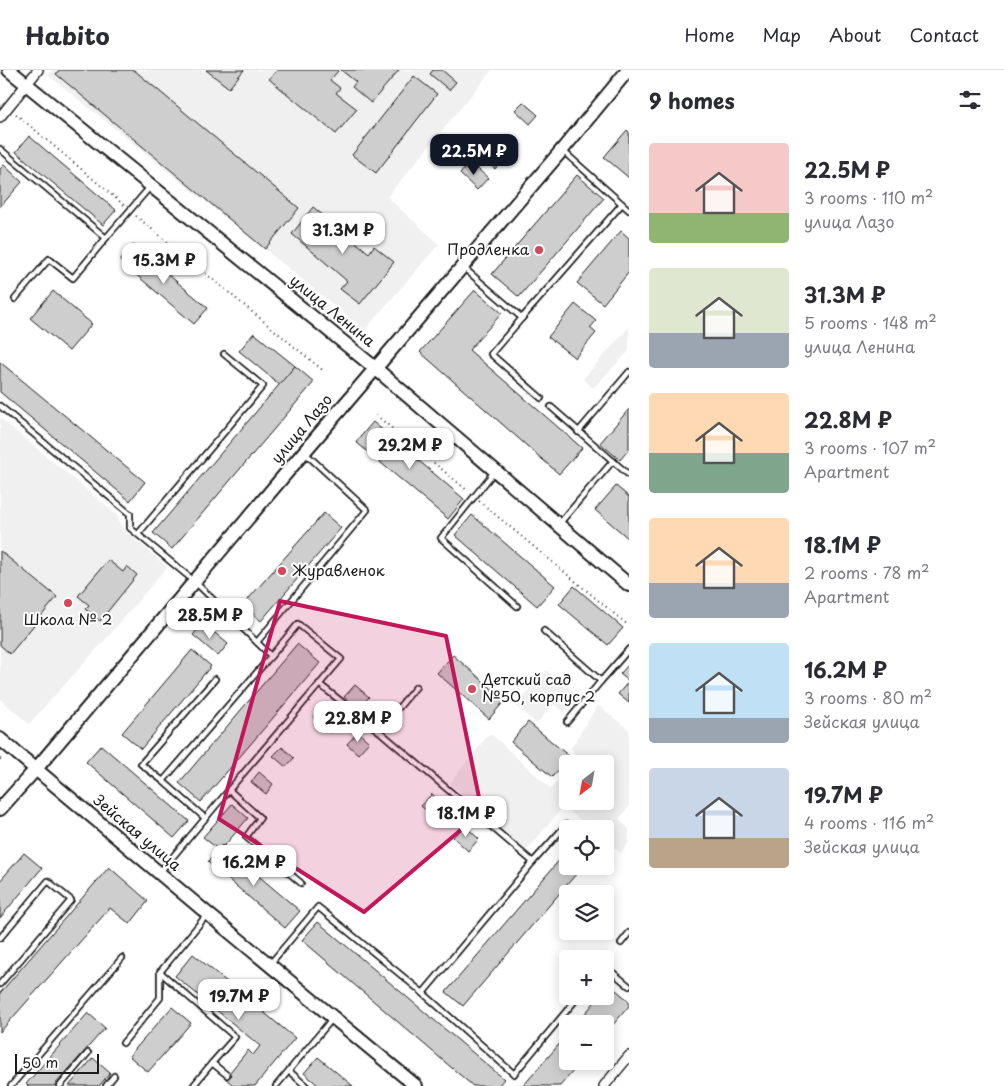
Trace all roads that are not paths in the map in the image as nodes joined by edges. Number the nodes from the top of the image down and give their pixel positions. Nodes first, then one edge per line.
1 (9, 70) edge
2 (38, 70) edge
3 (628, 70) edge
4 (26, 85) junction
5 (0, 117) edge
6 (0, 149) edge
7 (562, 150) junction
8 (150, 186) junction
9 (622, 204) junction
10 (629, 210) edge
11 (106, 238) junction
12 (462, 266) junction
13 (16, 299) dead end
14 (522, 318) junction
15 (224, 354) dead end
16 (376, 368) junction
17 (629, 372) edge
18 (541, 398) dead end
19 (0, 406) edge
20 (551, 407) dead end
21 (578, 432) junction
22 (304, 452) junction
23 (613, 461) junction
24 (629, 467) edge
25 (622, 468) junction
26 (495, 471) junction
27 (629, 475) edge
28 (558, 525) junction
29 (138, 534) junction
30 (194, 581) junction
31 (629, 585) edge
32 (517, 606) dead end
33 (544, 631) dead end
34 (257, 642) junction
35 (629, 649) edge
36 (271, 656) junction
37 (215, 679) dead end
38 (601, 681) junction
39 (319, 684) junction
40 (416, 686) dead end
41 (567, 722) dead end
42 (379, 732) junction
43 (0, 739) edge
44 (36, 769) junction
45 (163, 781) junction
46 (228, 790) junction
47 (0, 809) edge
48 (205, 818) junction
49 (559, 833) edge
50 (533, 862) junction
51 (159, 873) junction
52 (302, 883) dead end
53 (208, 914) junction
54 (629, 933) edge
55 (0, 938) edge
56 (621, 943) dead end
57 (122, 958) dead end
58 (269, 965) junction
59 (160, 972) junction
60 (614, 974) edge
61 (0, 984) edge
62 (629, 986) edge
63 (423, 993) junction
64 (572, 1005) edge
65 (333, 1018) junction
66 (123, 1043) dead end
67 (88, 1053) dead end
68 (629, 1056) edge
69 (212, 1063) junction
70 (288, 1071) junction
71 (114, 1076) dead end
72 (227, 1076) dead end
73 (11, 1086) edge
74 (60, 1086) edge
75 (106, 1086) edge
76 (193, 1086) edge
77 (276, 1086) edge
78 (306, 1086) edge
79 (416, 1086) edge
80 (604, 1086) edge

1 - 4 street, улица Ленина
2 - 4 street
3 - 7 street, улица Лазо
4 - 5 street
4 - 8 street, улица Ленина
6 - 11 lane
7 - 9 lane
7 - 12 street, улица Лазо
8 - 11 lane
8 - 16 street, улица Ленина
9 - 10 lane
9 - 14 lane
11 - 13 lane
12 - 14 lane
12 - 16 street, улица Лазо
14 - 18 lane
15 - 29 lane
16 - 22 street, улица Лазо
16 - 26 street, улица Ленина
17 - 21 lane
19 - 29 lane
20 - 21 lane
21 - 23 lane
22 - 30 street, улица Лазо
22 - 34 lane
23 - 25 lane
23 - 28 lane
24 - 25 lane
25 - 27 lane
26 - 28 street, улица Ленина
26 - 32 lane
28 - 31 street, улица Ленина
29 - 30 lane
30 - 34 lane
30 - 44 street, улица Лазо
33 - 38 lane
34 - 36 lane
35 - 38 lane
36 - 39 lane
36 - 45 lane
37 - 45 lane
38 - 41 lane
39 - 42 lane
39 - 46 lane
40 - 42 lane
42 - 50 lane
43 - 44 street, Зейская улица
44 - 47 street, улица Лазо
44 - 51 street, Зейская улица
45 - 48 lane
46 - 48 lane
46 - 52 lane
48 - 51 lane
49 - 50 lane
50 - 63 lane
51 - 53 street, Зейская улица
53 - 58 street, Зейская улица
53 - 59 lane
54 - 56 lane
55 - 61 lane
57 - 73 lane
58 - 63 lane
58 - 65 street, Зейская улица
59 - 66 lane
59 - 69 lane
60 - 62 lane
63 - 64 lane
65 - 70 lane
65 - 79 street, Зейская улица
67 - 74 lane
68 - 80 street
69 - 72 lane
69 - 76 lane
70 - 77 lane
70 - 78 lane
71 - 75 lane

